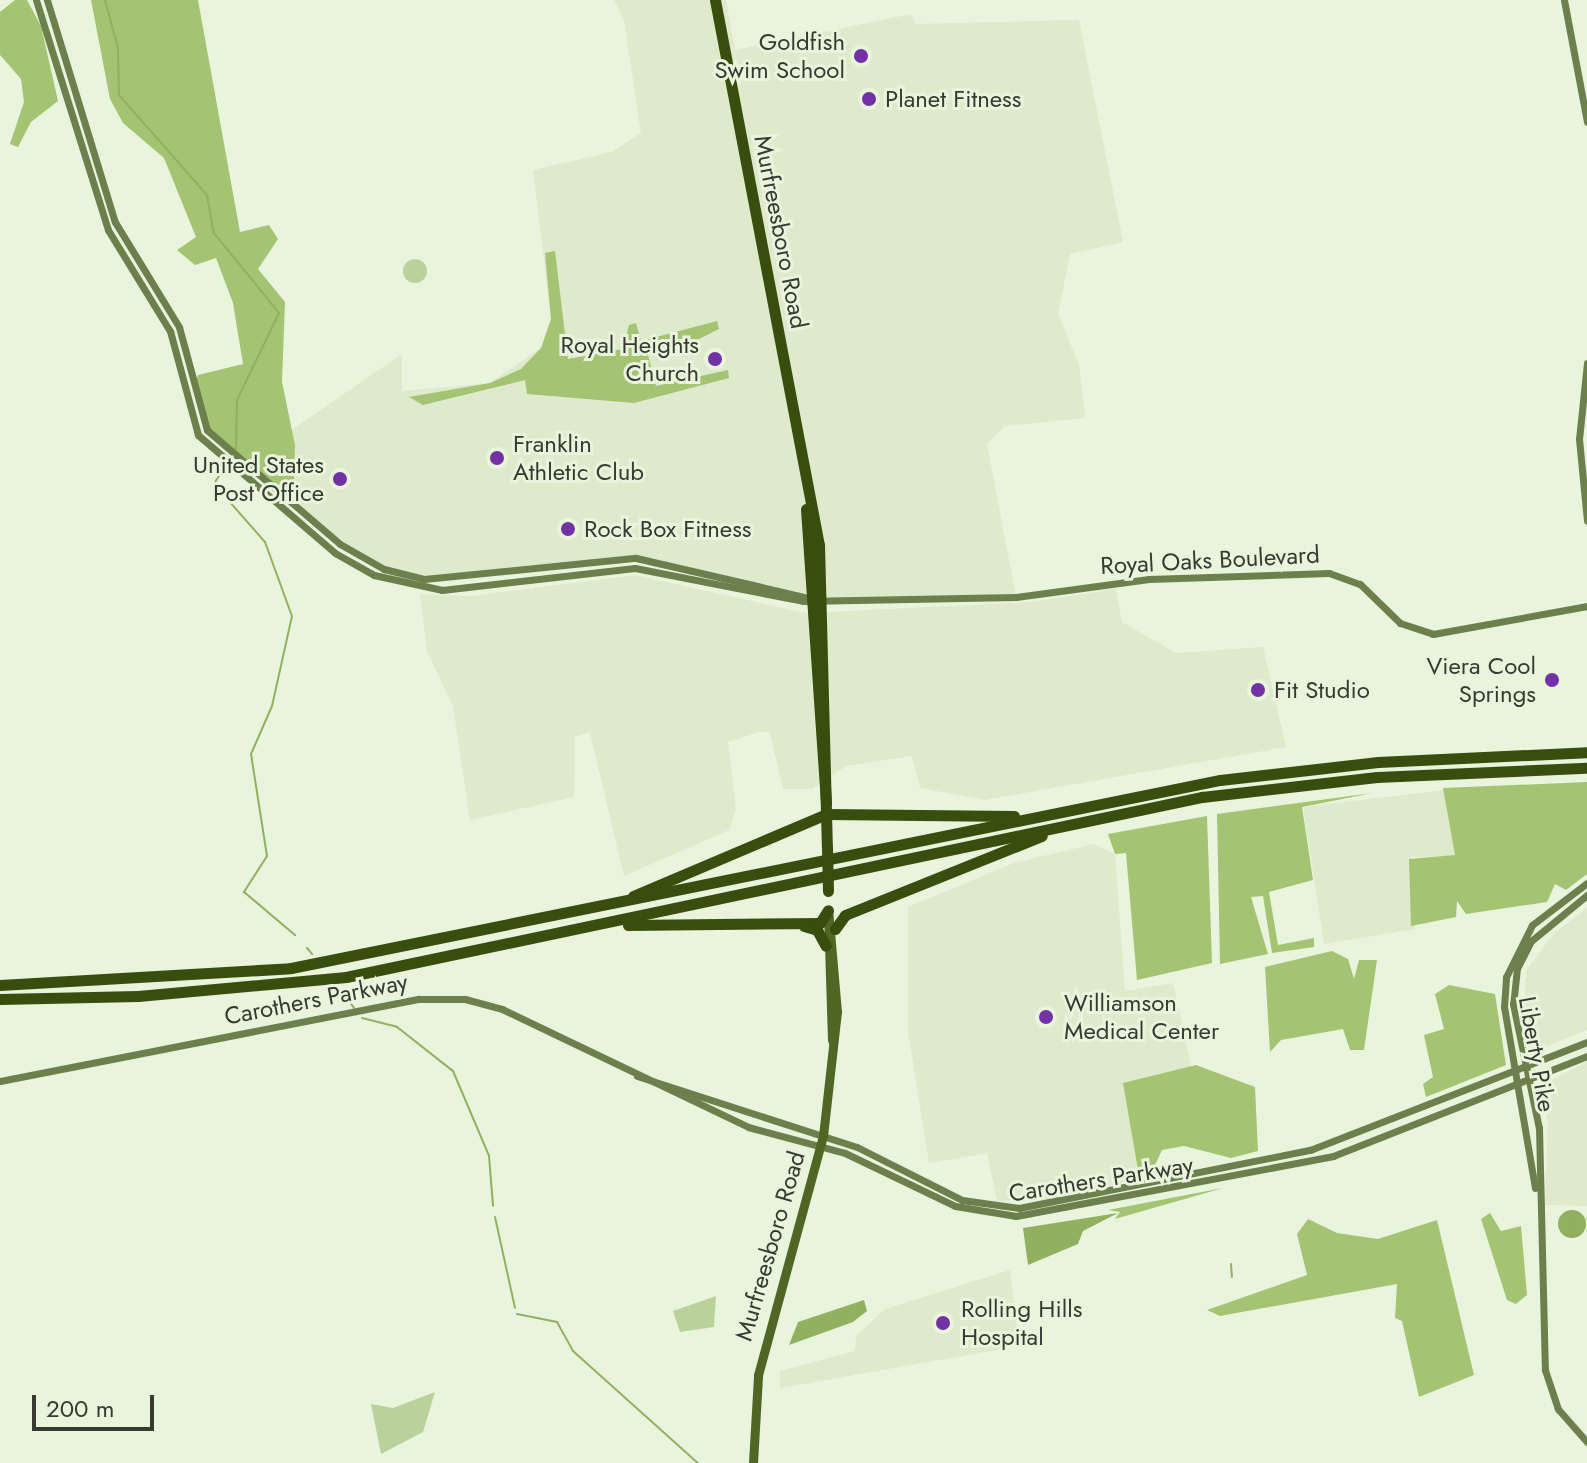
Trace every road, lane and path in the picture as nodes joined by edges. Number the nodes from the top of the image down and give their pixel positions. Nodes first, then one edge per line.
1 (36, 0) edge
2 (47, 0) edge
3 (715, 0) edge
4 (1564, 0) edge
5 (1587, 122) edge
6 (1587, 363) edge
7 (1587, 521) edge
8 (680, 565) junction
9 (678, 574) junction
10 (815, 598) junction
11 (1587, 606) edge
12 (1587, 752) edge
13 (1587, 768) edge
14 (1102, 803) junction
15 (826, 808) junction
16 (1123, 812) junction
17 (1587, 883) edge
18 (1587, 895) edge
19 (1570, 901) junction
20 (828, 910) junction
21 (586, 912) junction
22 (845, 915) junction
23 (796, 923) junction
24 (835, 929) junction
25 (584, 930) junction
26 (826, 946) junction
27 (0, 985) edge
28 (0, 999) edge
29 (832, 1040) junction
30 (1587, 1042) edge
31 (1587, 1056) edge
32 (1526, 1066) junction
33 (1517, 1070) junction
34 (1528, 1079) junction
35 (0, 1081) edge
36 (1520, 1083) junction
37 (822, 1141) junction
38 (1541, 1266) junction
39 (1587, 1442) edge
40 (753, 1463) edge

1 - 9 main road
2 - 8 main road
3 - 10 highway, Murfreesboro Road
4 - 5 main road
6 - 7 main road
8 - 9 main road
8 - 10 main road
9 - 10 main road
10 - 11 main road, Royal Oaks Boulevard
10 - 15 highway, Murfreesboro Road
12 - 14 highway
13 - 16 highway
14 - 15 highway
14 - 21 highway
15 - 20 highway, Murfreesboro Road, bridge
15 - 21 highway
16 - 22 highway
16 - 25 highway
17 - 19 main road, Liberty Pike
18 - 19 main road, Liberty Pike
19 - 32 main road, Liberty Pike
19 - 33 main road, Liberty Pike
20 - 22 highway
20 - 23 highway
20 - 24 main road, Murfreesboro Road
20 - 26 main road, Murfreesboro Road
21 - 27 highway
22 - 24 highway
23 - 25 highway
23 - 26 highway
24 - 29 main road, Murfreesboro Road
25 - 28 highway
26 - 29 main road, Murfreesboro Road
29 - 37 main road, Murfreesboro Road
30 - 32 main road, Carothers Parkway
31 - 34 main road, Carothers Parkway
32 - 33 main road, Carothers Parkway
32 - 34 main road, Liberty Pike
33 - 36 main road, Liberty Pike
33 - 37 main road, Carothers Parkway
34 - 36 main road, Carothers Parkway
34 - 38 main road, Liberty Pike
35 - 37 main road, Carothers Parkway
36 - 37 main road, Carothers Parkway
36 - 38 main road, Liberty Pike
37 - 40 main road, Murfreesboro Road
38 - 39 main road, Liberty Pike

